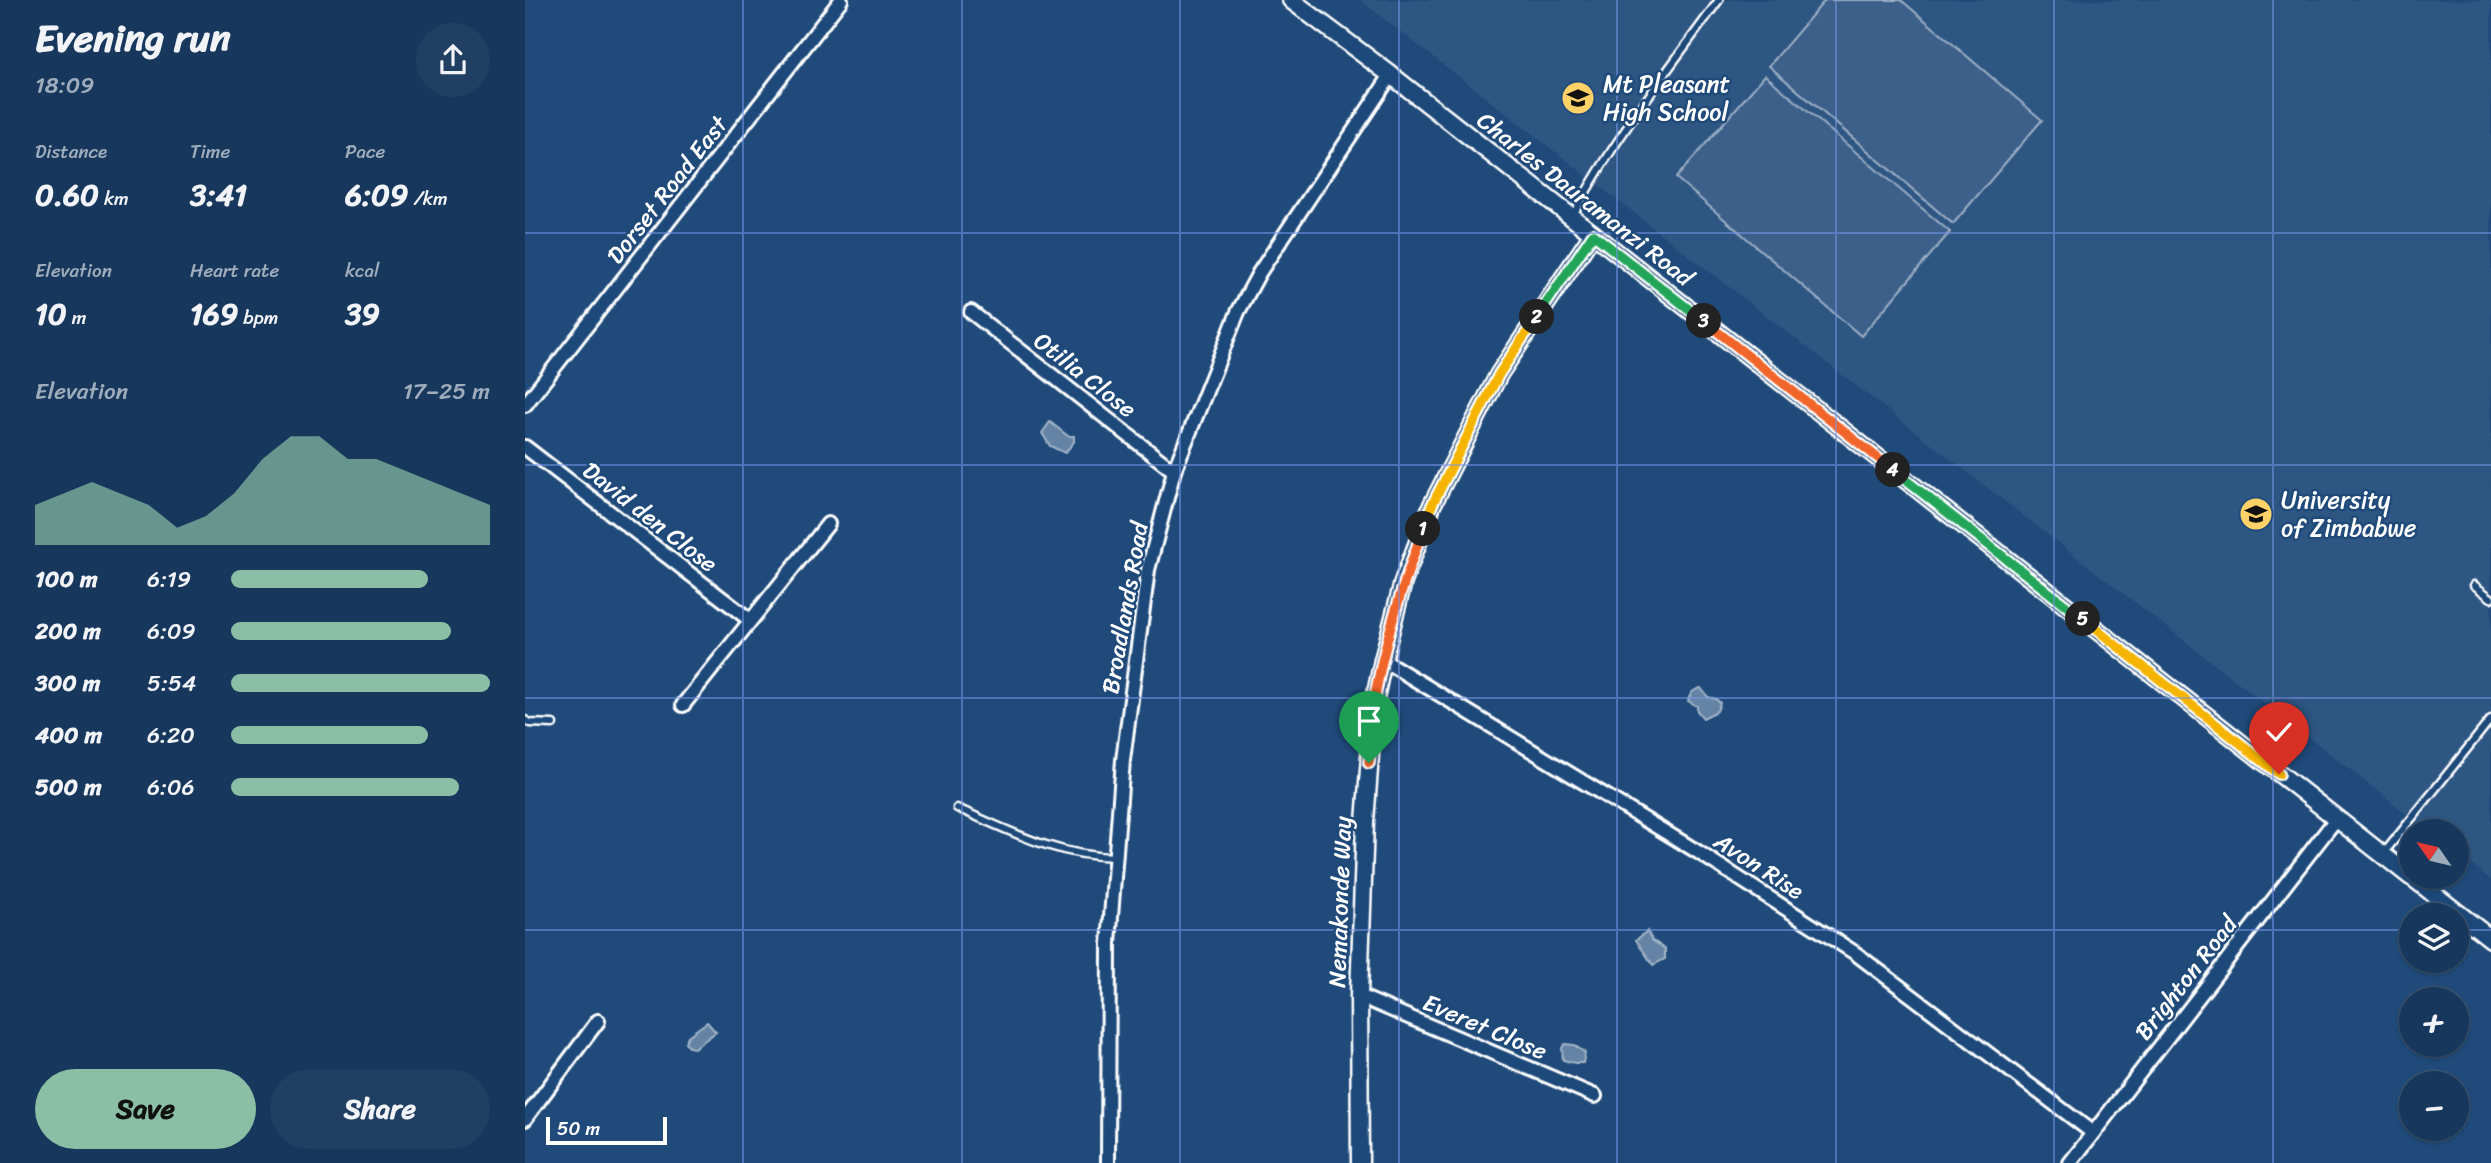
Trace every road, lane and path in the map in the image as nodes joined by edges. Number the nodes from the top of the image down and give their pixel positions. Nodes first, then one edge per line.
1 (841, 0) edge
2 (1291, 0) edge
3 (1719, 0) edge
4 (1391, 75) junction
5 (1572, 217) junction
6 (1593, 234) junction
7 (971, 312) dead end
8 (525, 405) edge
9 (525, 447) edge
10 (1174, 471) junction
11 (828, 524) dead end
12 (2474, 585) dead end
13 (2491, 598) edge
14 (750, 620) junction
15 (1383, 660) junction
16 (683, 705) dead end
17 (2491, 719) edge
18 (525, 720) edge
19 (553, 724) dead end
20 (957, 808) dead end
21 (2336, 819) junction
22 (2383, 854) junction
23 (1115, 857) junction
24 (2399, 867) edge
25 (2427, 889) edge
26 (2491, 939) edge
27 (1359, 996) junction
28 (598, 1021) dead end
29 (1595, 1096) dead end
30 (525, 1119) edge
31 (2093, 1133) junction
32 (1108, 1163) edge
33 (1360, 1163) edge
34 (2070, 1163) edge

1 - 8 street, Dorset Road East
2 - 4 street, Charles Dauramanzi Road
3 - 5 lane
4 - 5 street, Charles Dauramanzi Road
4 - 10 street, Broadlands Road
5 - 6 street, Charles Dauramanzi Road
6 - 15 street, Nemakonde Way
6 - 21 street, Charles Dauramanzi Road
7 - 10 street, Otilia Close
9 - 14 street, David den Close
10 - 23 street, Broadlands Road
11 - 14 street
12 - 13 lane
14 - 16 street
15 - 27 street, Nemakonde Way
15 - 31 street, Avon Rise
17 - 22 lane
18 - 19 lane
20 - 23 lane
21 - 22 street, Charles Dauramanzi Road
21 - 31 street, Brighton Road
22 - 24 street, Charles Dauramanzi Road
23 - 32 street, Broadlands Road
25 - 26 street, Charles Dauramanzi Road
27 - 29 street, Everet Close
27 - 33 street, Nemakonde Way
28 - 30 street
31 - 34 street, Brighton Road

